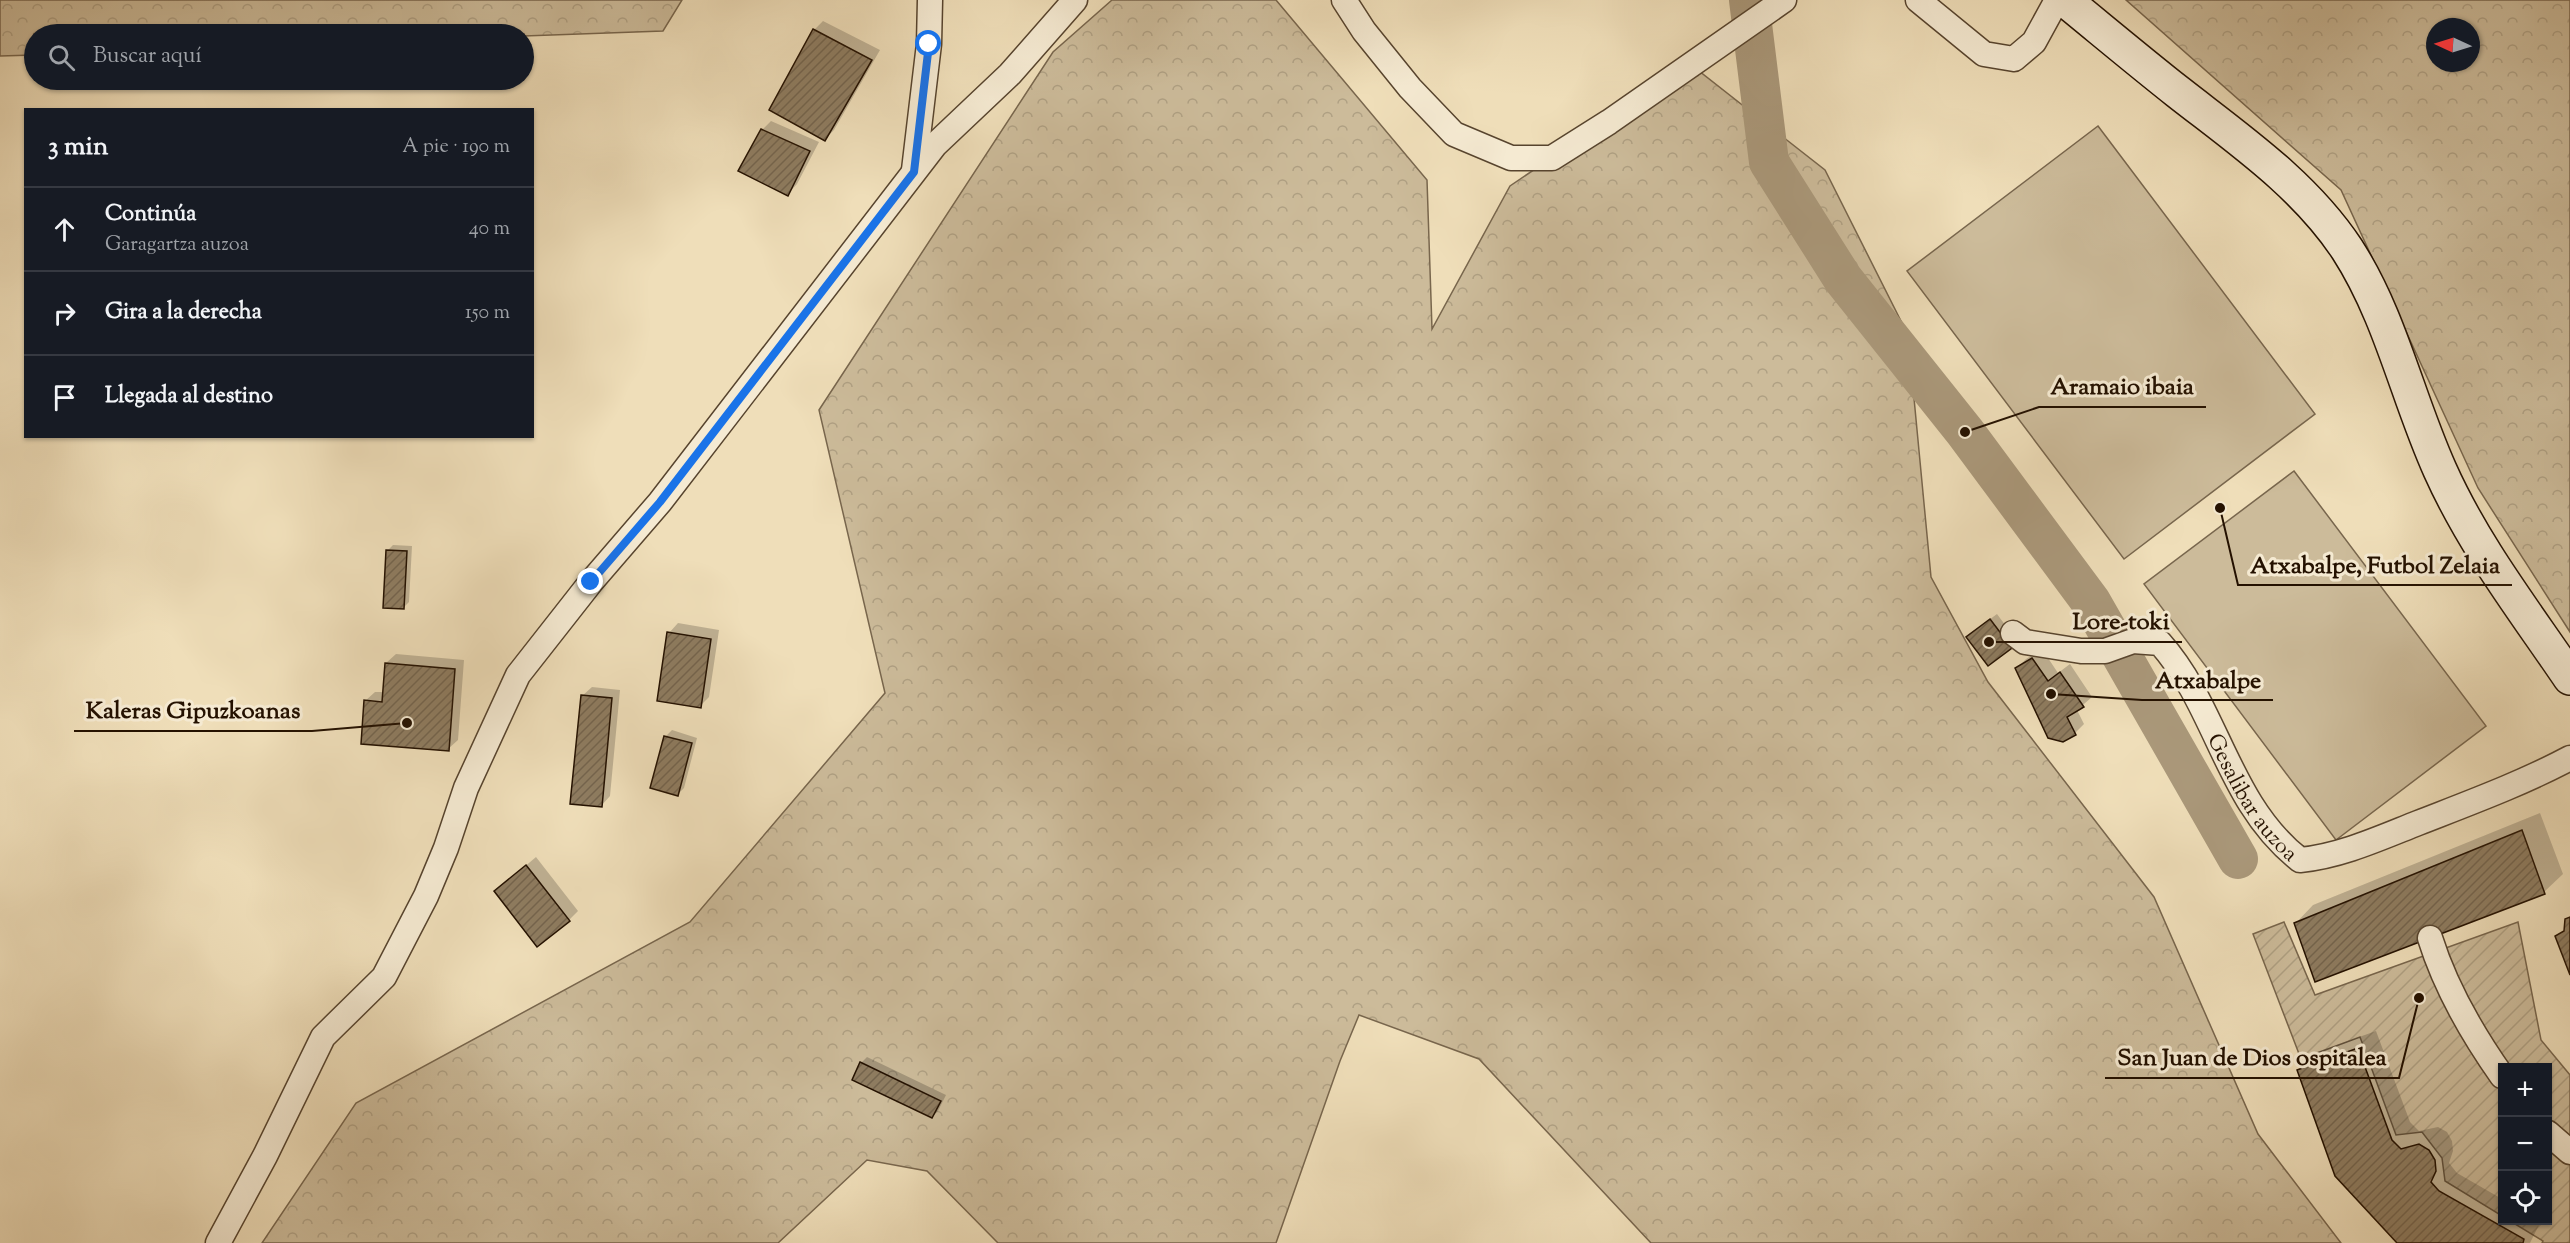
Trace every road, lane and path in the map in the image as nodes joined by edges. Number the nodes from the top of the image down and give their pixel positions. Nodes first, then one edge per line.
1 (930, 0) edge
2 (1075, 0) edge
3 (1344, 0) edge
4 (1918, 0) edge
5 (2057, 0) edge
6 (2065, 0) edge
7 (1780, 3) edge
8 (914, 172) junction
9 (2013, 633) dead end
10 (2570, 678) edge
11 (2570, 758) edge
12 (2430, 938) dead end
13 (2498, 1070) edge
14 (2552, 1137) edge
15 (2570, 1152) edge
16 (218, 1243) edge

1 - 8 street
2 - 8 street
3 - 7 street
4 - 5 street
6 - 10 main road
8 - 16 street
9 - 11 street, Gesalibar auzoa
12 - 13 street
14 - 15 street

